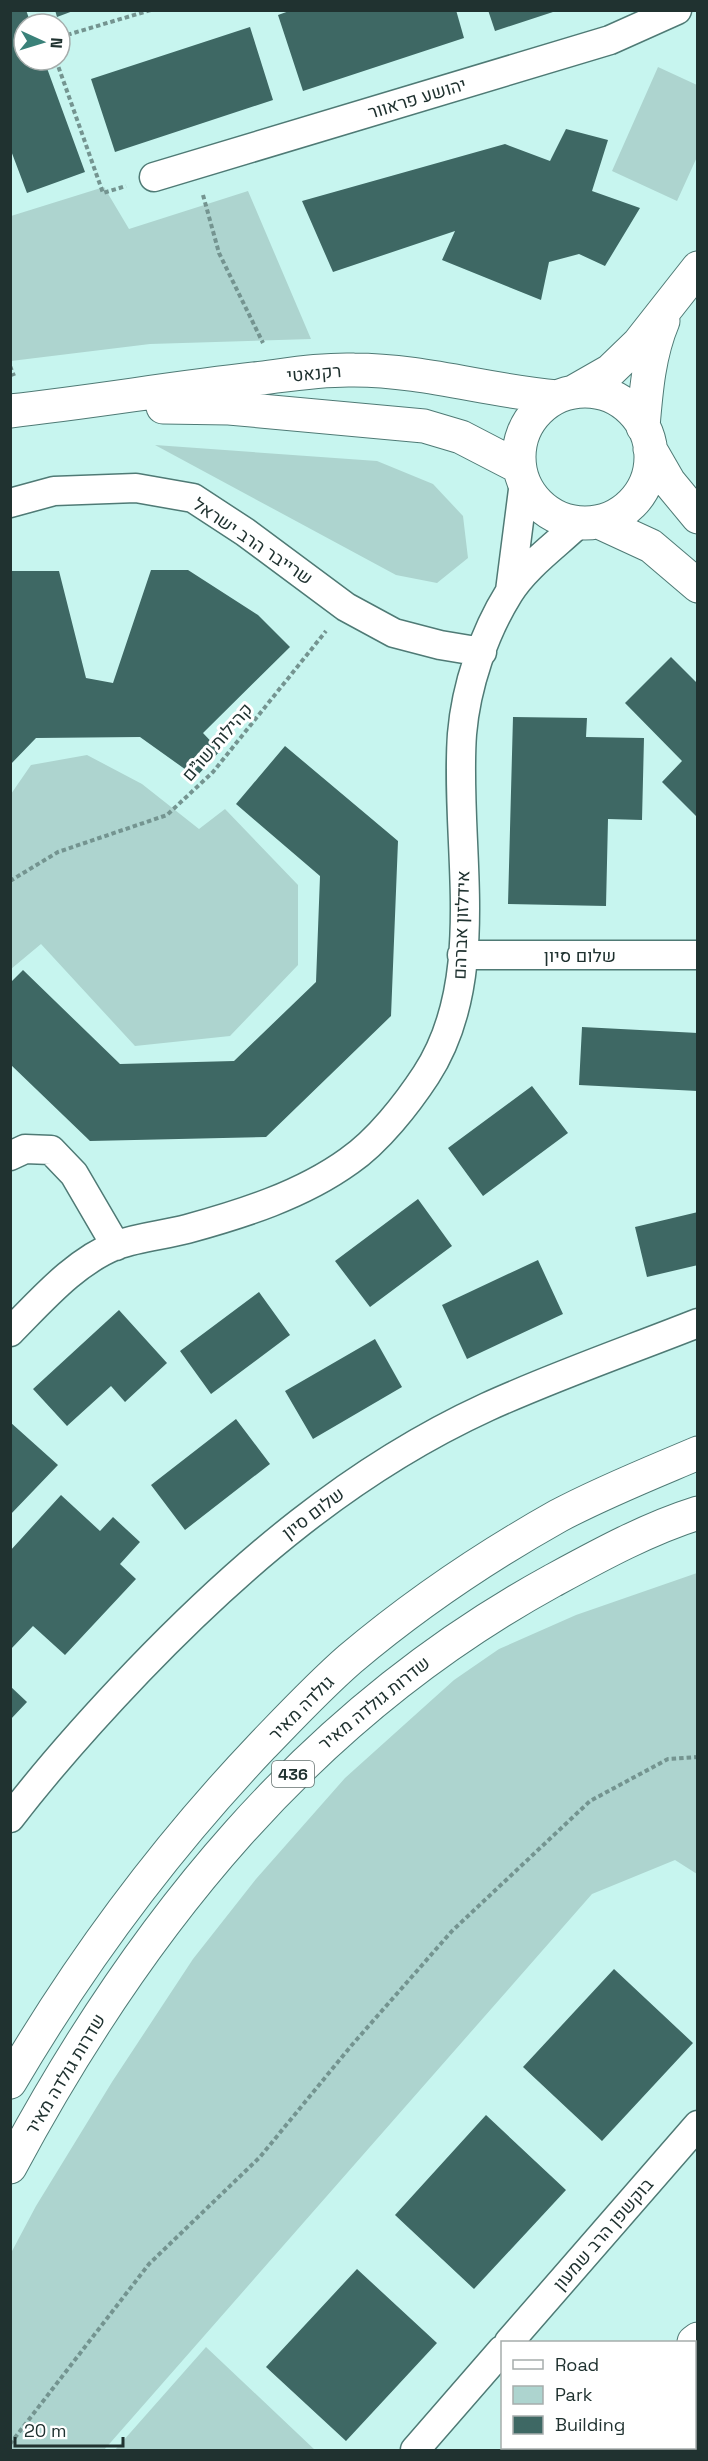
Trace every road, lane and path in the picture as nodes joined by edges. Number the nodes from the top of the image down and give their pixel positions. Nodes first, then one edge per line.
1 (151, 10) edge
2 (677, 10) edge
3 (72, 33) edge
4 (60, 72) edge
5 (194, 165) junction
6 (154, 177) joint
7 (698, 268) edge
8 (671, 303) junction
9 (280, 376) junction
10 (566, 394) junction
11 (71, 405) junction
12 (10, 411) edge
13 (647, 438) junction
14 (521, 474) junction
15 (10, 503) edge
16 (698, 517) edge
17 (589, 522) junction
18 (698, 586) edge
19 (510, 591) junction
20 (346, 607) junction
21 (482, 652) junction
22 (10, 881) edge
23 (462, 955) junction
24 (698, 955) edge
25 (10, 1156) edge
26 (116, 1246) junction
27 (698, 1323) edge
28 (10, 1332) edge
29 (698, 1453) edge
30 (698, 1513) edge
31 (698, 1757) edge
32 (10, 1818) edge
33 (10, 2082) edge
34 (698, 2125) edge
35 (10, 2167) edge
36 (511, 2341) edge
37 (501, 2351) edge
38 (10, 2444) edge
39 (415, 2451) edge

1 - 3 path
2 - 5 street, יהושע פראוור
4 - 6 path
5 - 6 street, יהושע פראוור
5 - 9 path
7 - 8 main road
8 - 10 main road
8 - 13 main road
9 - 10 main road, רקנאטי
9 - 11 main road, רקנאטי
10 - 13 main road
10 - 14 main road
11 - 12 main road, רקנאטי
11 - 14 main road, רקנאטי
13 - 16 main road
13 - 17 main road
14 - 17 main road
14 - 19 street
15 - 20 street, שרייבר הרב ישראל
17 - 18 main road
17 - 19 street
19 - 21 street, אידלזון אברהם
20 - 21 street, שרייבר הרב ישראל
20 - 22 path, קהילות שו"ם
21 - 23 street, אידלזון אברהם
23 - 24 street, שלום סיון
23 - 26 street, אידלזון אברהם
25 - 26 street
26 - 28 street, אידלזון אברהם
27 - 32 street, שלום סיון
29 - 33 main road, גולדה מאיר / 436
30 - 35 main road, שדרות גולדה מאיר / 436
31 - 38 path
34 - 36 street, בוקשפן הרב שמעון
37 - 39 street

